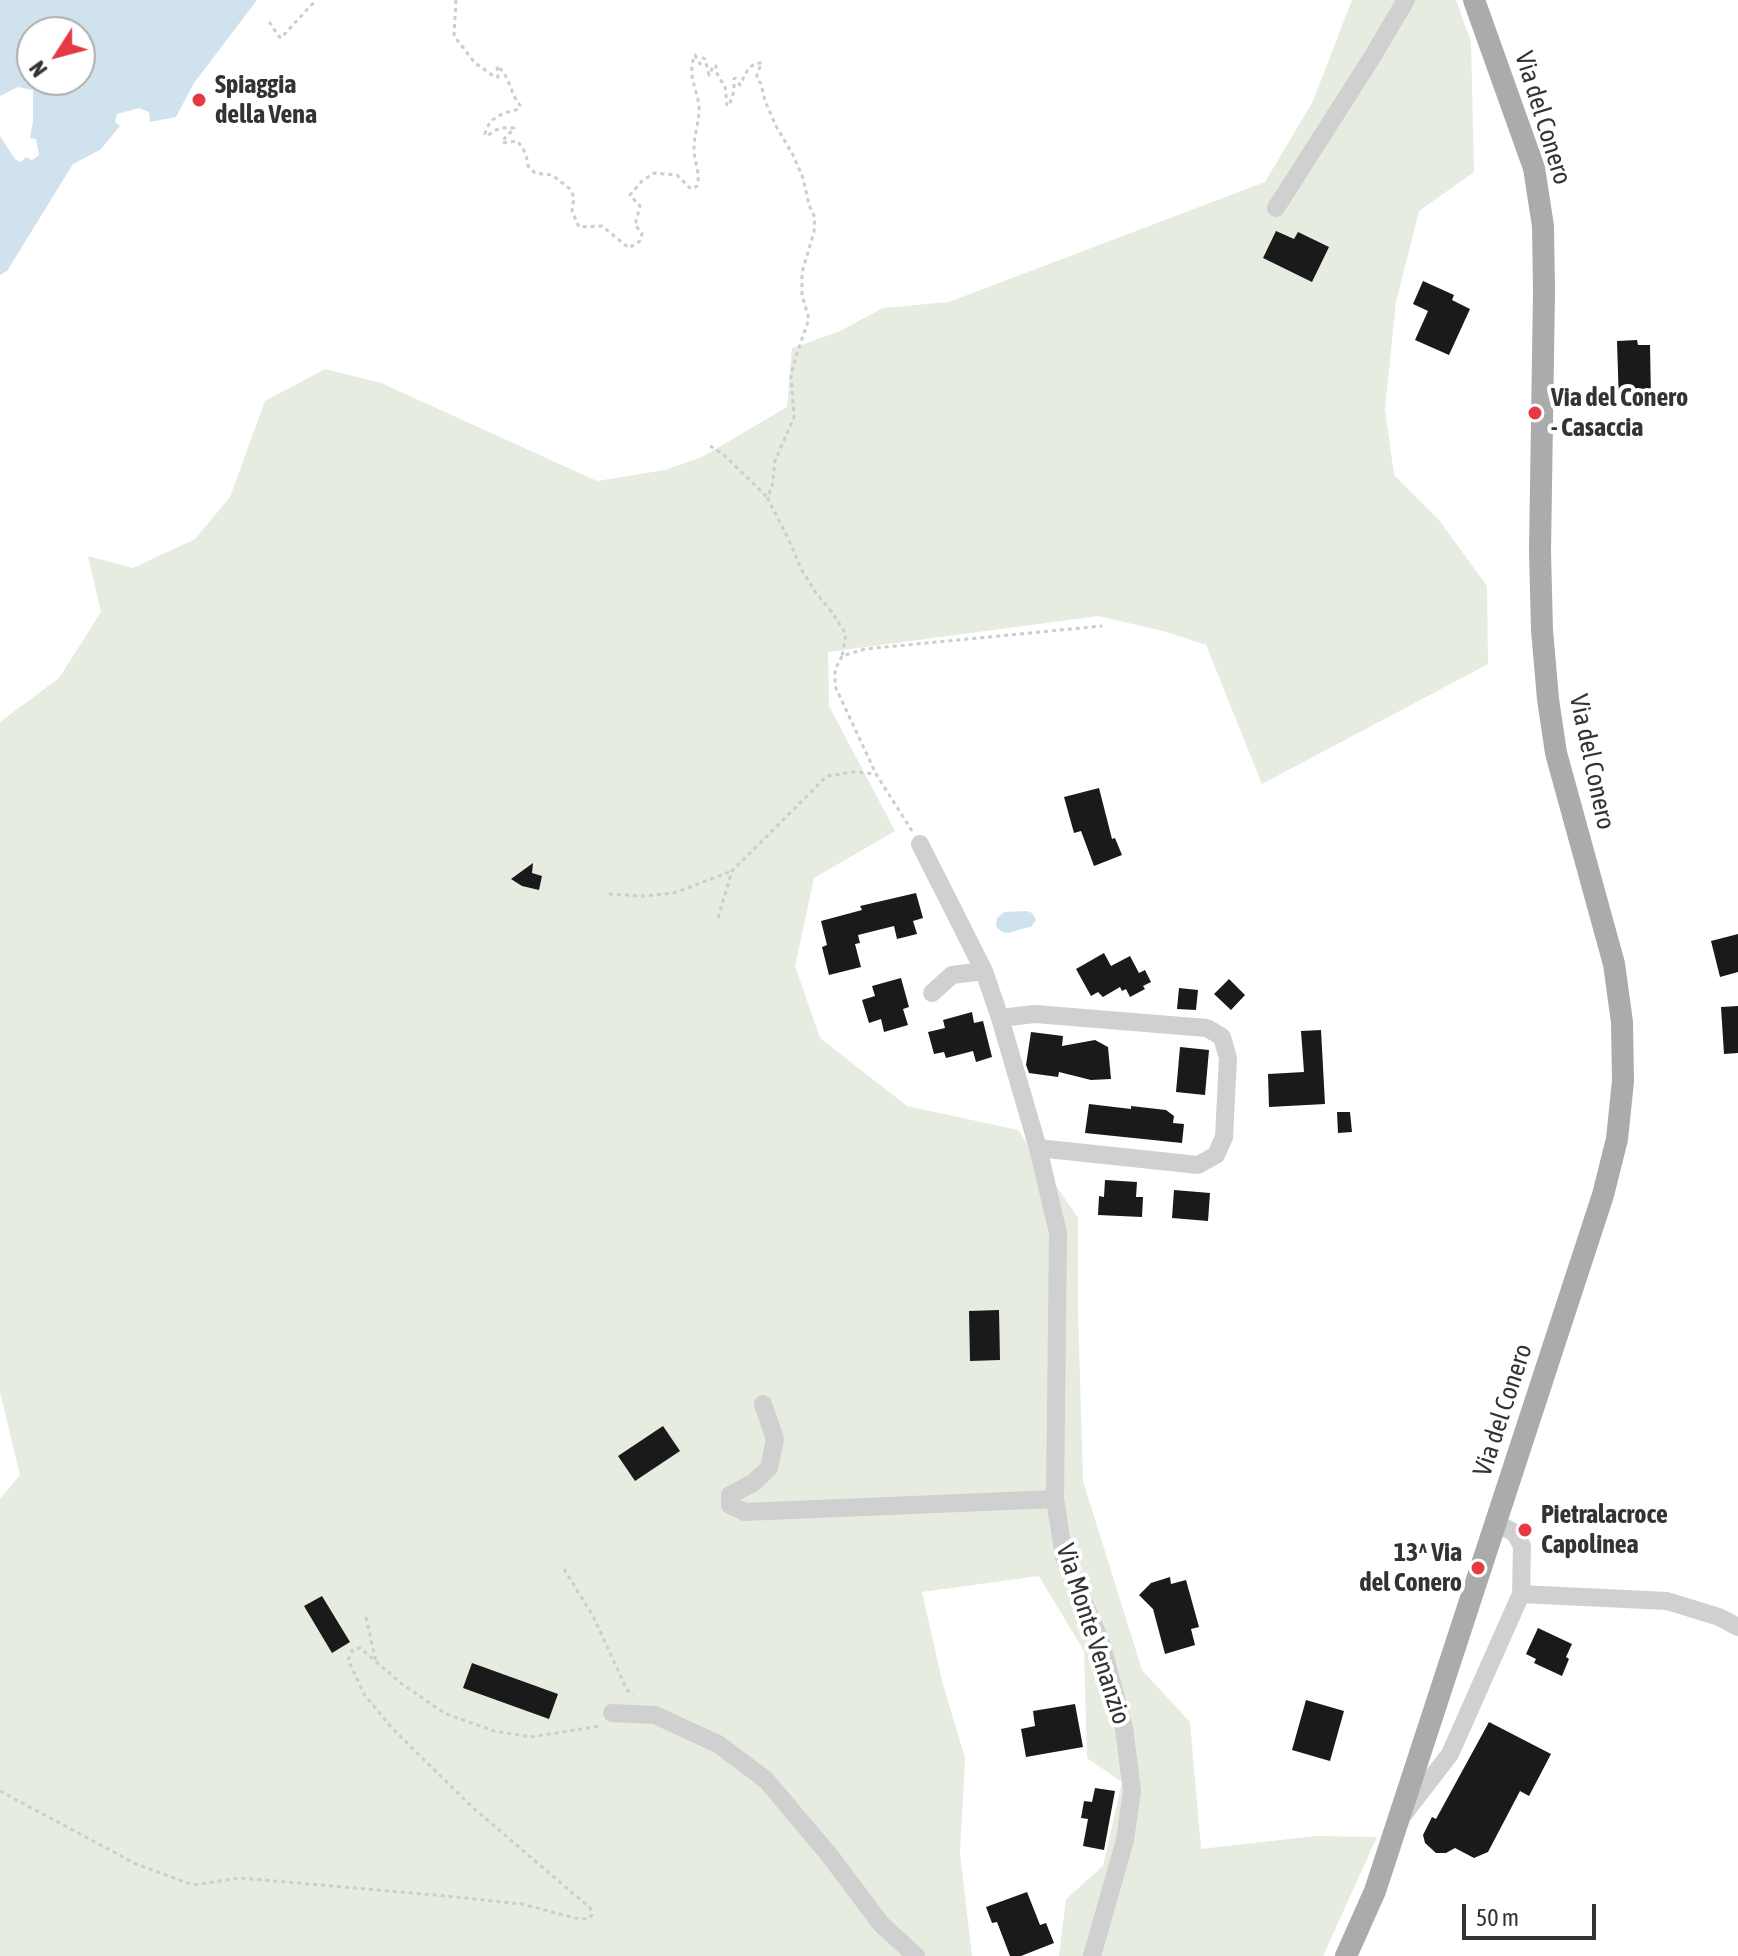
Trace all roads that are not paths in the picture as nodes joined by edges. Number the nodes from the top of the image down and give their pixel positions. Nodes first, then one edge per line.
1 (1406, 0) edge
2 (1474, 0) edge
3 (1276, 208) dead end
4 (920, 844) road end
5 (984, 971) junction
6 (932, 993) dead end
7 (1000, 1018) junction
8 (1038, 1148) junction
9 (763, 1404) dead end
10 (1055, 1499) junction
11 (1496, 1523) junction
12 (1521, 1594) junction
13 (1738, 1627) edge
14 (609, 1719) road end
15 (1399, 1820) junction
16 (916, 1956) edge
17 (1092, 1956) edge
18 (1346, 1956) edge

1 - 3 street
2 - 11 main road, Via del Conero
4 - 5 street, Via Monte Venanzio
5 - 6 street
5 - 7 street, Via Monte Venanzio
7 - 8 street, Via Monte Venanzio
7 - 8 street
8 - 10 street, Via Monte Venanzio
9 - 10 street
10 - 17 street, Via Monte Venanzio
11 - 12 street, Via del Conero
11 - 15 main road, Via del Conero
12 - 13 street
12 - 15 street, Via del Conero
14 - 16 street
15 - 18 main road, Via del Conero

